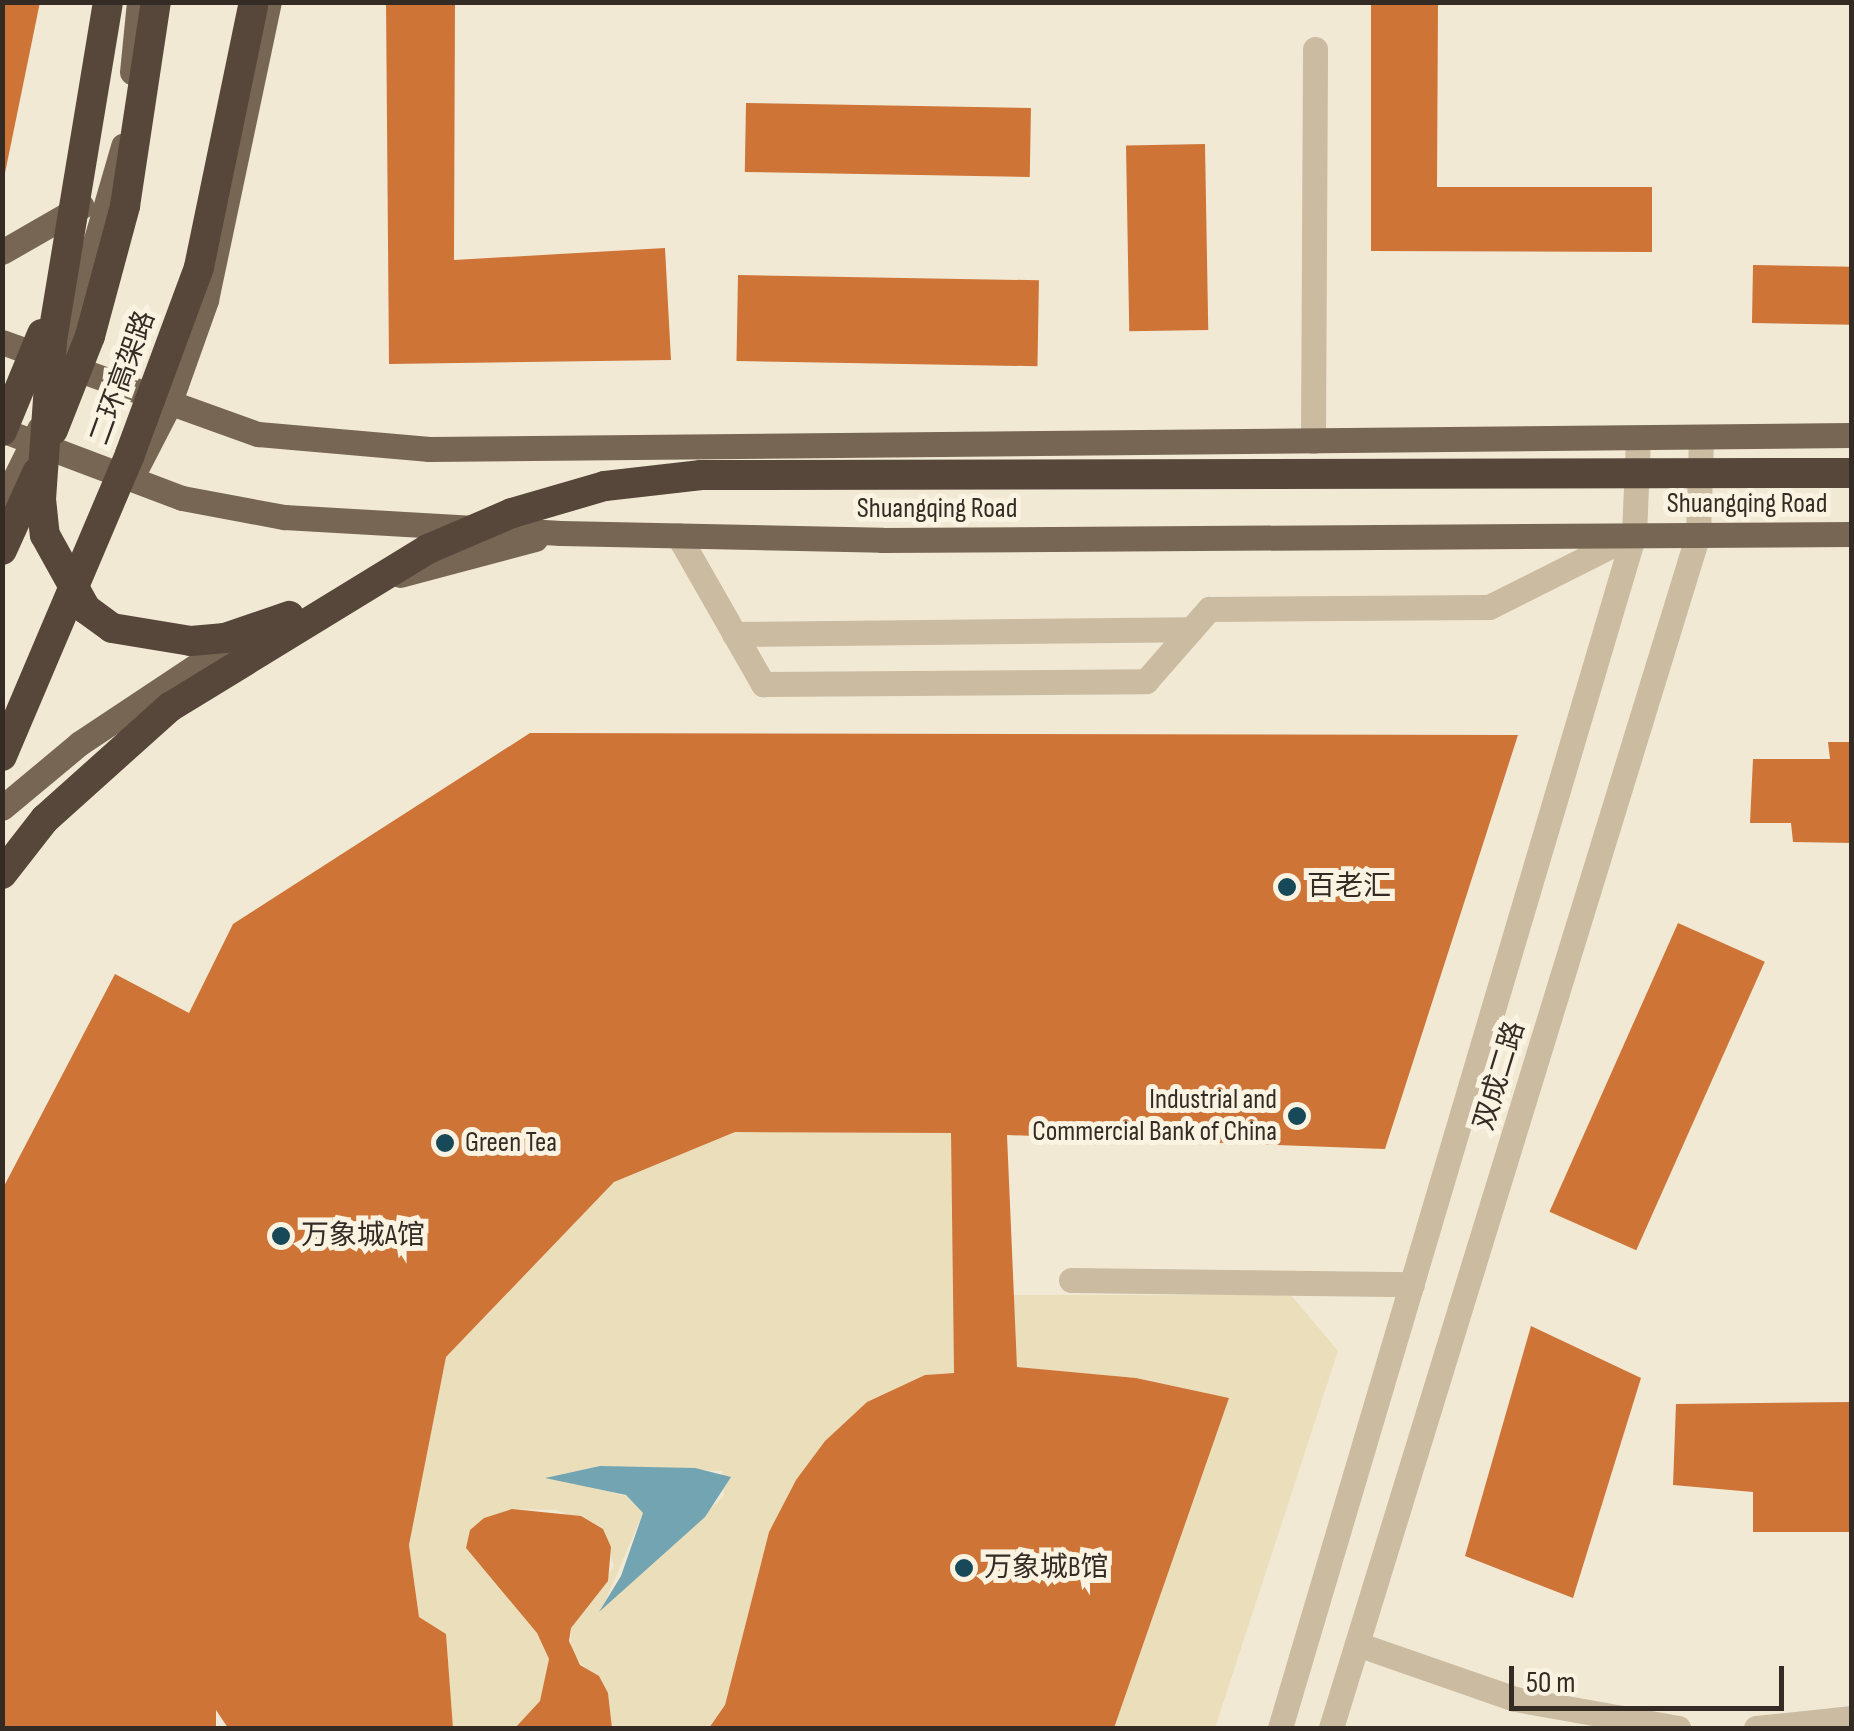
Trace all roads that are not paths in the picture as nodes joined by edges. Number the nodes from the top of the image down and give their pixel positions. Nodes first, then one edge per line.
1 (108, 2) edge
2 (139, 2) edge
3 (156, 2) edge
4 (261, 5) edge
5 (1316, 49) dead end
6 (124, 139) junction
7 (2, 252) edge
8 (63, 274) junction
9 (2, 342) edge
10 (60, 366) junction
11 (168, 406) junction
12 (2, 430) edge
13 (1852, 434) edge
14 (1702, 437) junction
15 (1638, 438) junction
16 (1313, 441) junction
17 (35, 442) junction
18 (1852, 473) edge
19 (130, 481) junction
20 (2, 504) edge
21 (561, 533) junction
22 (1634, 534) junction
23 (1698, 534) junction
24 (1852, 534) edge
25 (678, 536) junction
26 (2, 550) edge
27 (361, 587) junction
28 (1191, 630) junction
29 (734, 634) junction
30 (2, 723) edge
31 (2, 756) edge
32 (2, 808) edge
33 (2, 874) edge
34 (1071, 1280) dead end
35 (1412, 1284) junction
36 (1357, 1644) junction
37 (1852, 1718) edge
38 (1280, 1728) edge
39 (1332, 1728) edge
40 (1678, 1728) edge
41 (1756, 1728) edge

1 - 8 highway, bridge
2 - 6 main road
3 - 26 highway, 二环高架路, bridge
4 - 11 main road
4 - 31 highway, 二环高架路, bridge
5 - 16 street
6 - 7 main road
6 - 10 main road
8 - 12 highway, bridge
8 - 27 highway, bridge
9 - 10 main road
10 - 11 main road
10 - 17 main road
11 - 16 main road
11 - 19 main road
12 - 17 main road, Shuangqing Road
13 - 14 main road
14 - 15 main road
14 - 23 street, 双成二路
15 - 16 main road
15 - 22 street, 双成二路
17 - 19 main road, Shuangqing Road
17 - 20 main road
18 - 27 highway, bridge
19 - 21 main road, Shuangqing Road
19 - 30 main road
21 - 25 main road, Shuangqing Road
21 - 32 main road
22 - 23 main road, Shuangqing Road
22 - 25 main road, Shuangqing Road
22 - 28 street
22 - 35 street, 双成二路
23 - 24 main road, Shuangqing Road
23 - 36 street, 双成二路
25 - 29 street
27 - 33 highway, bridge
28 - 29 street
28 - 29 street
34 - 35 street
35 - 38 street, 双成二路
36 - 39 street, 双成二路
36 - 40 street
37 - 41 street

